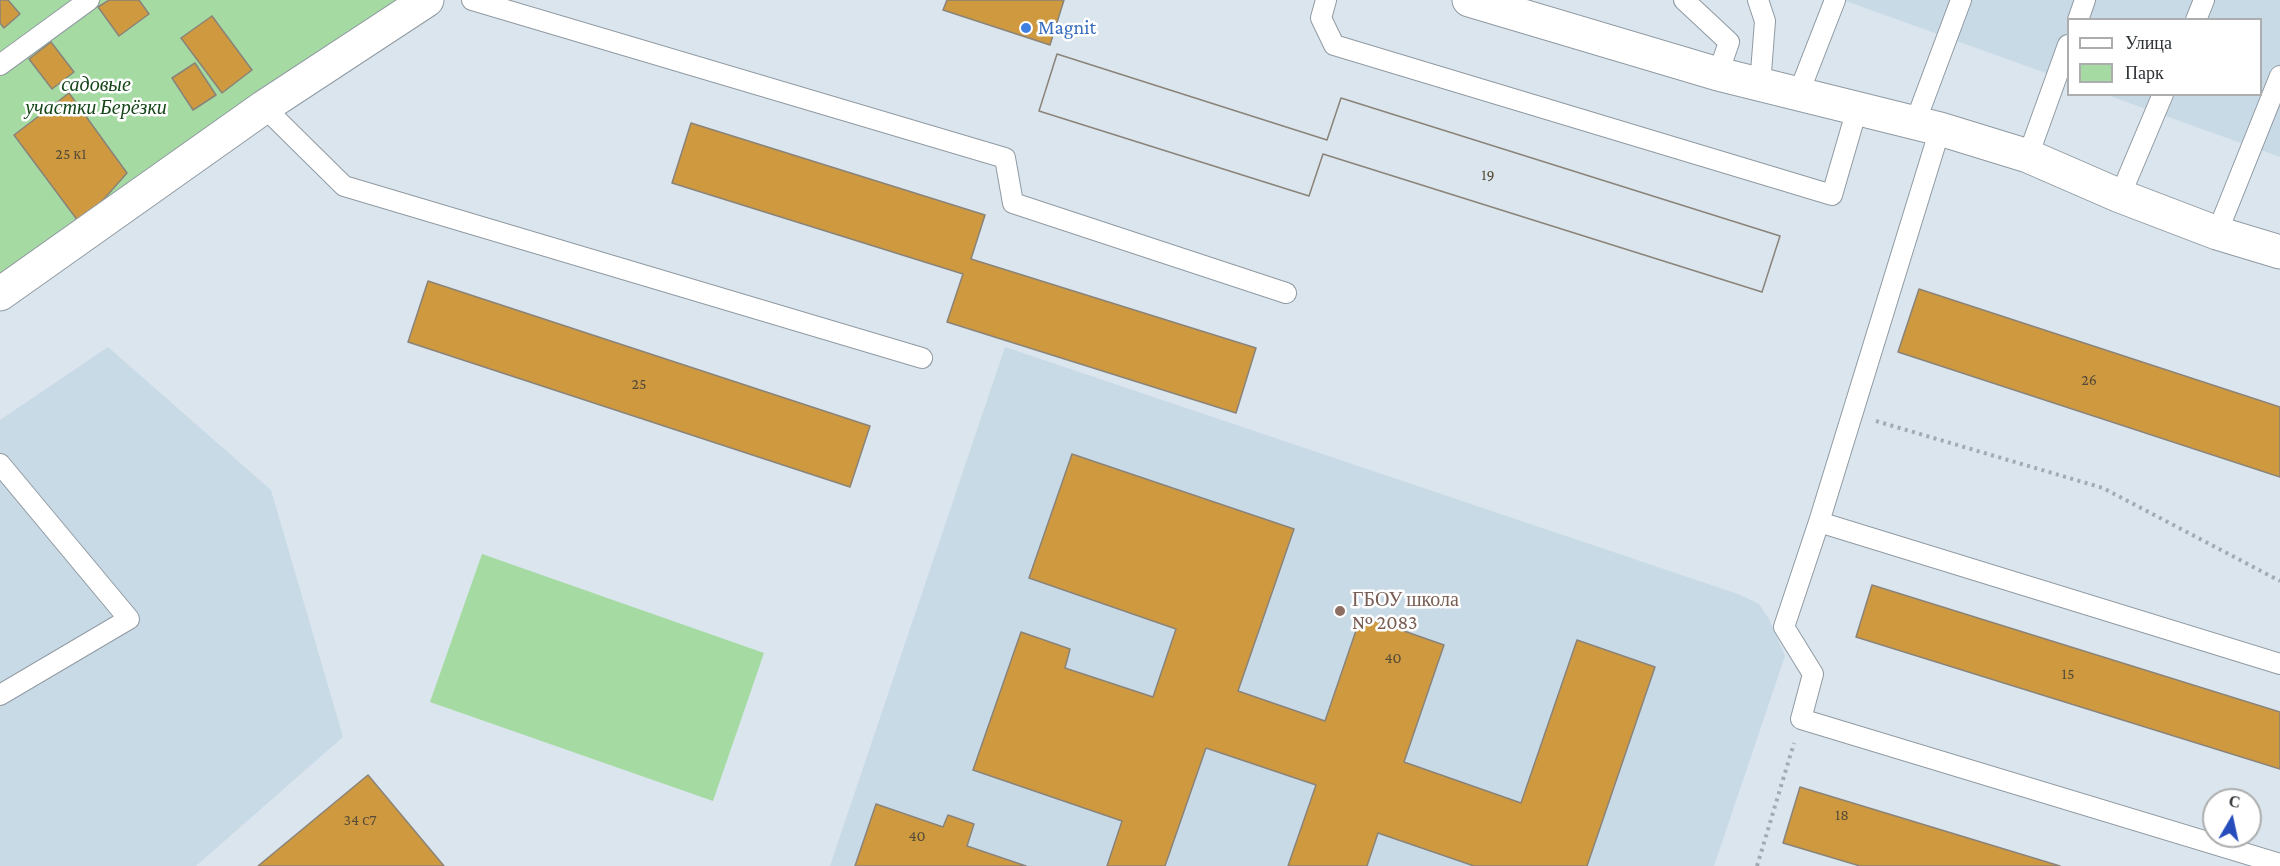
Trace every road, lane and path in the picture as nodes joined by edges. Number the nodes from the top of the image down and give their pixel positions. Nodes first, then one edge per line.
1 (89, 0) edge
2 (427, 0) edge
3 (472, 0) edge
4 (1326, 0) edge
5 (1684, 0) edge
6 (1758, 0) edge
7 (1835, 0) edge
8 (1961, 0) edge
9 (2085, 0) edge
10 (2204, 0) edge
11 (1478, 1) edge
12 (2079, 18) edge
13 (2197, 18) edge
14 (2067, 48) edge
15 (0, 65) edge
16 (1718, 74) junction
17 (2280, 76) edge
18 (1760, 85) junction
19 (1798, 95) junction
20 (2162, 96) edge
21 (264, 107) junction
22 (1857, 109) junction
23 (1928, 126) junction
24 (2028, 156) junction
25 (2120, 196) junction
26 (2217, 233) junction
27 (2280, 252) edge
28 (1287, 293) dead end
29 (0, 294) edge
30 (922, 358) dead end
31 (1852, 414) junction
32 (0, 464) edge
33 (1819, 522) junction
34 (2280, 581) edge
35 (2280, 664) edge
36 (0, 695) edge
37 (1801, 719) junction
38 (2280, 864) edge
39 (1757, 866) edge

1 - 15 lane
2 - 21 street
3 - 28 lane
4 - 22 lane
5 - 16 lane
6 - 18 lane
7 - 19 lane
8 - 23 lane
9 - 12 lane
10 - 13 lane
11 - 16 street
14 - 24 lane
16 - 18 street
17 - 26 lane
18 - 19 street
19 - 22 street
20 - 25 lane
21 - 29 street
21 - 30 lane
22 - 23 street
23 - 24 street
23 - 31 lane
24 - 25 street
25 - 26 street
26 - 27 street
31 - 33 lane
31 - 34 path
32 - 36 lane
33 - 35 lane
33 - 37 lane
37 - 38 lane
37 - 39 path

